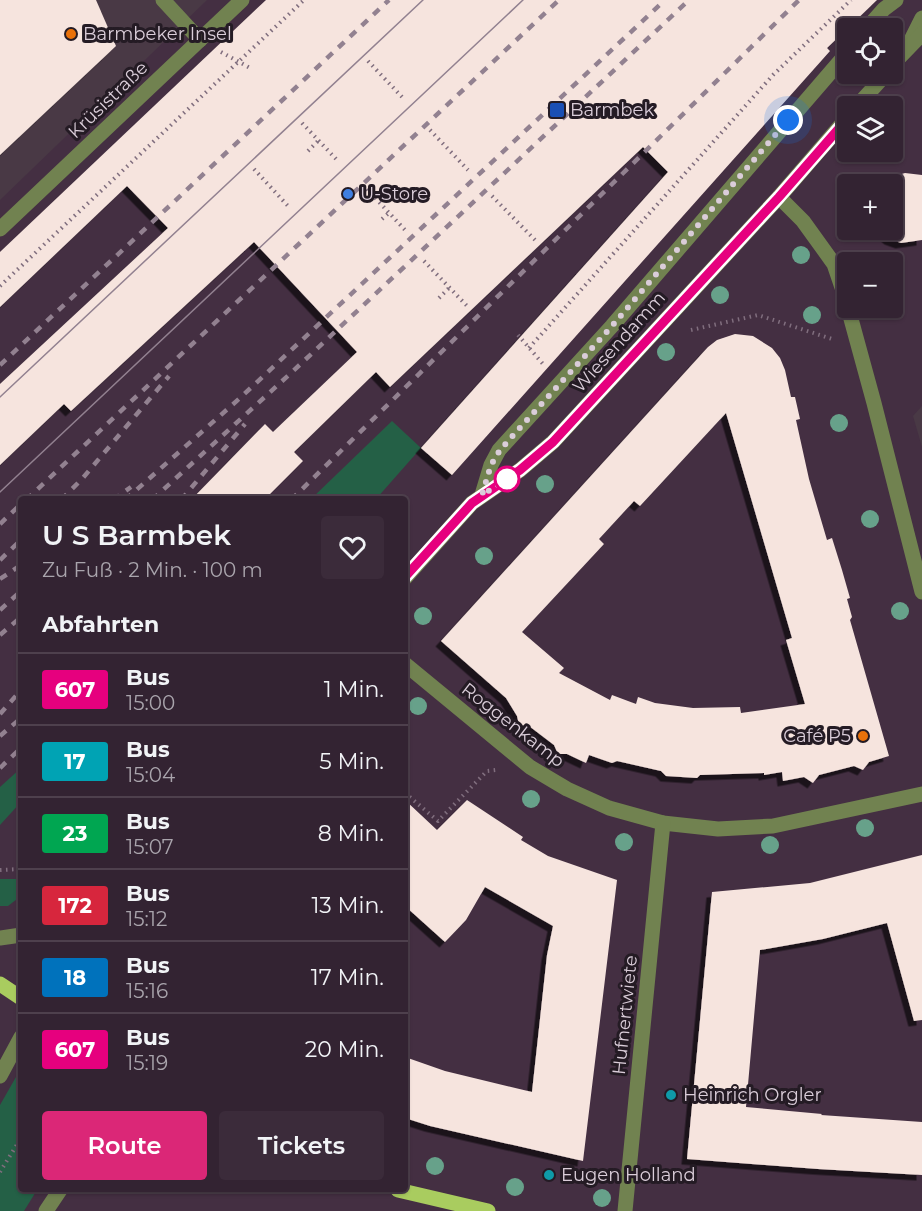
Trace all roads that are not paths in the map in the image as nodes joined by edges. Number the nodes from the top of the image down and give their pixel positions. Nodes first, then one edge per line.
1 (163, 0) edge
2 (242, 0) edge
3 (896, 0) edge
4 (876, 18) edge
5 (922, 18) edge
6 (922, 34) edge
7 (200, 40) junction
8 (905, 51) joint
9 (837, 65) edge
10 (876, 84) edge
11 (866, 96) edge
12 (837, 130) edge
13 (779, 197) junction
14 (0, 229) edge
15 (837, 273) edge
16 (851, 318) edge
17 (482, 495) junction
18 (408, 575) edge
19 (922, 592) edge
20 (408, 666) edge
21 (922, 794) edge
22 (663, 823) junction
23 (18, 935) edge
24 (0, 938) edge
25 (0, 984) edge
26 (18, 996) edge
27 (18, 1043) edge
28 (0, 1076) edge
29 (59, 1192) edge
30 (407, 1192) edge
31 (46, 1211) edge
32 (488, 1211) edge
33 (625, 1211) edge

1 - 7 street
2 - 7 street, Krüsistraße
3 - 4 street
5 - 8 street
6 - 8 street
7 - 14 street, Krüsistraße
9 - 17 street
10 - 11 street
12 - 13 street, Wiesendamm
13 - 15 street
13 - 17 street, Wiesendamm
16 - 19 street
17 - 18 street, Wiesendamm
20 - 22 street, Roggenkamp
21 - 22 street, Roggenkamp
22 - 33 street, Hufnertwiete
23 - 24 street
25 - 26 main road
27 - 28 street
29 - 31 street
30 - 32 main road

